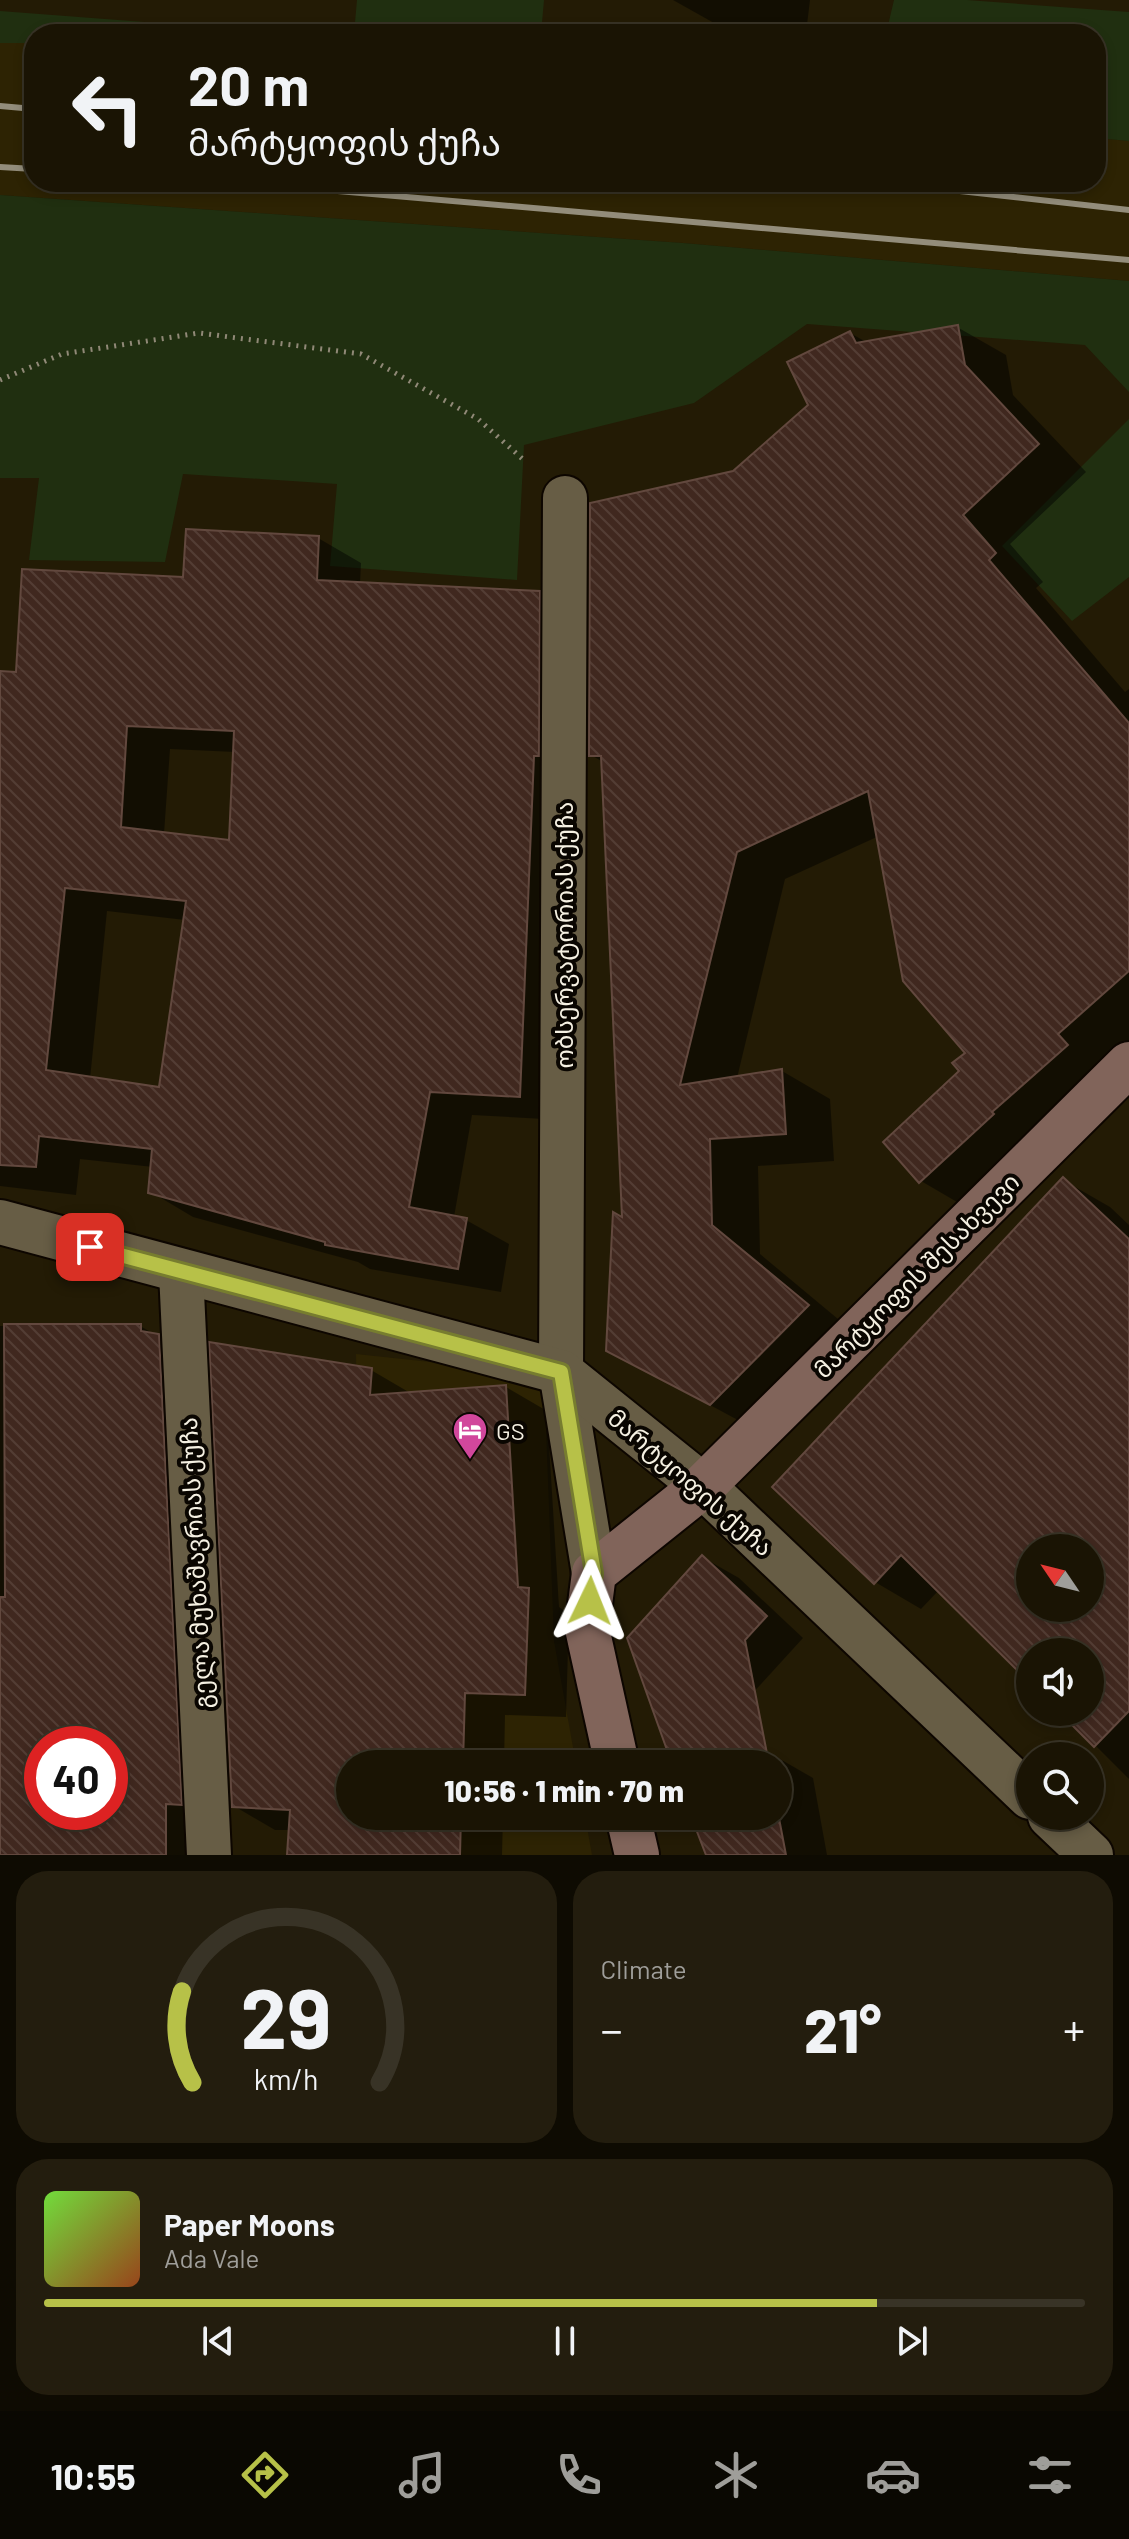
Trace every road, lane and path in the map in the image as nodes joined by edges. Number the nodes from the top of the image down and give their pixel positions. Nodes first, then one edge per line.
1 (0, 380) edge
2 (565, 498) joint
3 (1129, 1064) edge
4 (0, 1222) edge
5 (181, 1272) junction
6 (561, 1372) junction
7 (703, 1486) junction
8 (594, 1573) junction
9 (614, 1750) edge
10 (1016, 1784) edge
11 (631, 1830) edge
12 (1065, 1830) edge
13 (209, 1855) edge
14 (637, 1855) edge
15 (1091, 1855) edge

1 - 2 path
2 - 6 street, ობსერვატორიას ქუჩა
3 - 7 street, მარტყოფის შესახვევი
4 - 5 street, მარტყოფის ქუჩა
5 - 6 street, მარტყოფის ქუჩა
5 - 13 street, გელა მუხაშავრიას ქუჩა
6 - 7 street, მარტყოფის ქუჩა
6 - 8 street, ობსერვატორიას ქუჩა
7 - 8 street, მარტყოფის შესახვევი
7 - 10 street, მარტყოფის ქუჩა
8 - 9 street
11 - 14 street
12 - 15 street

